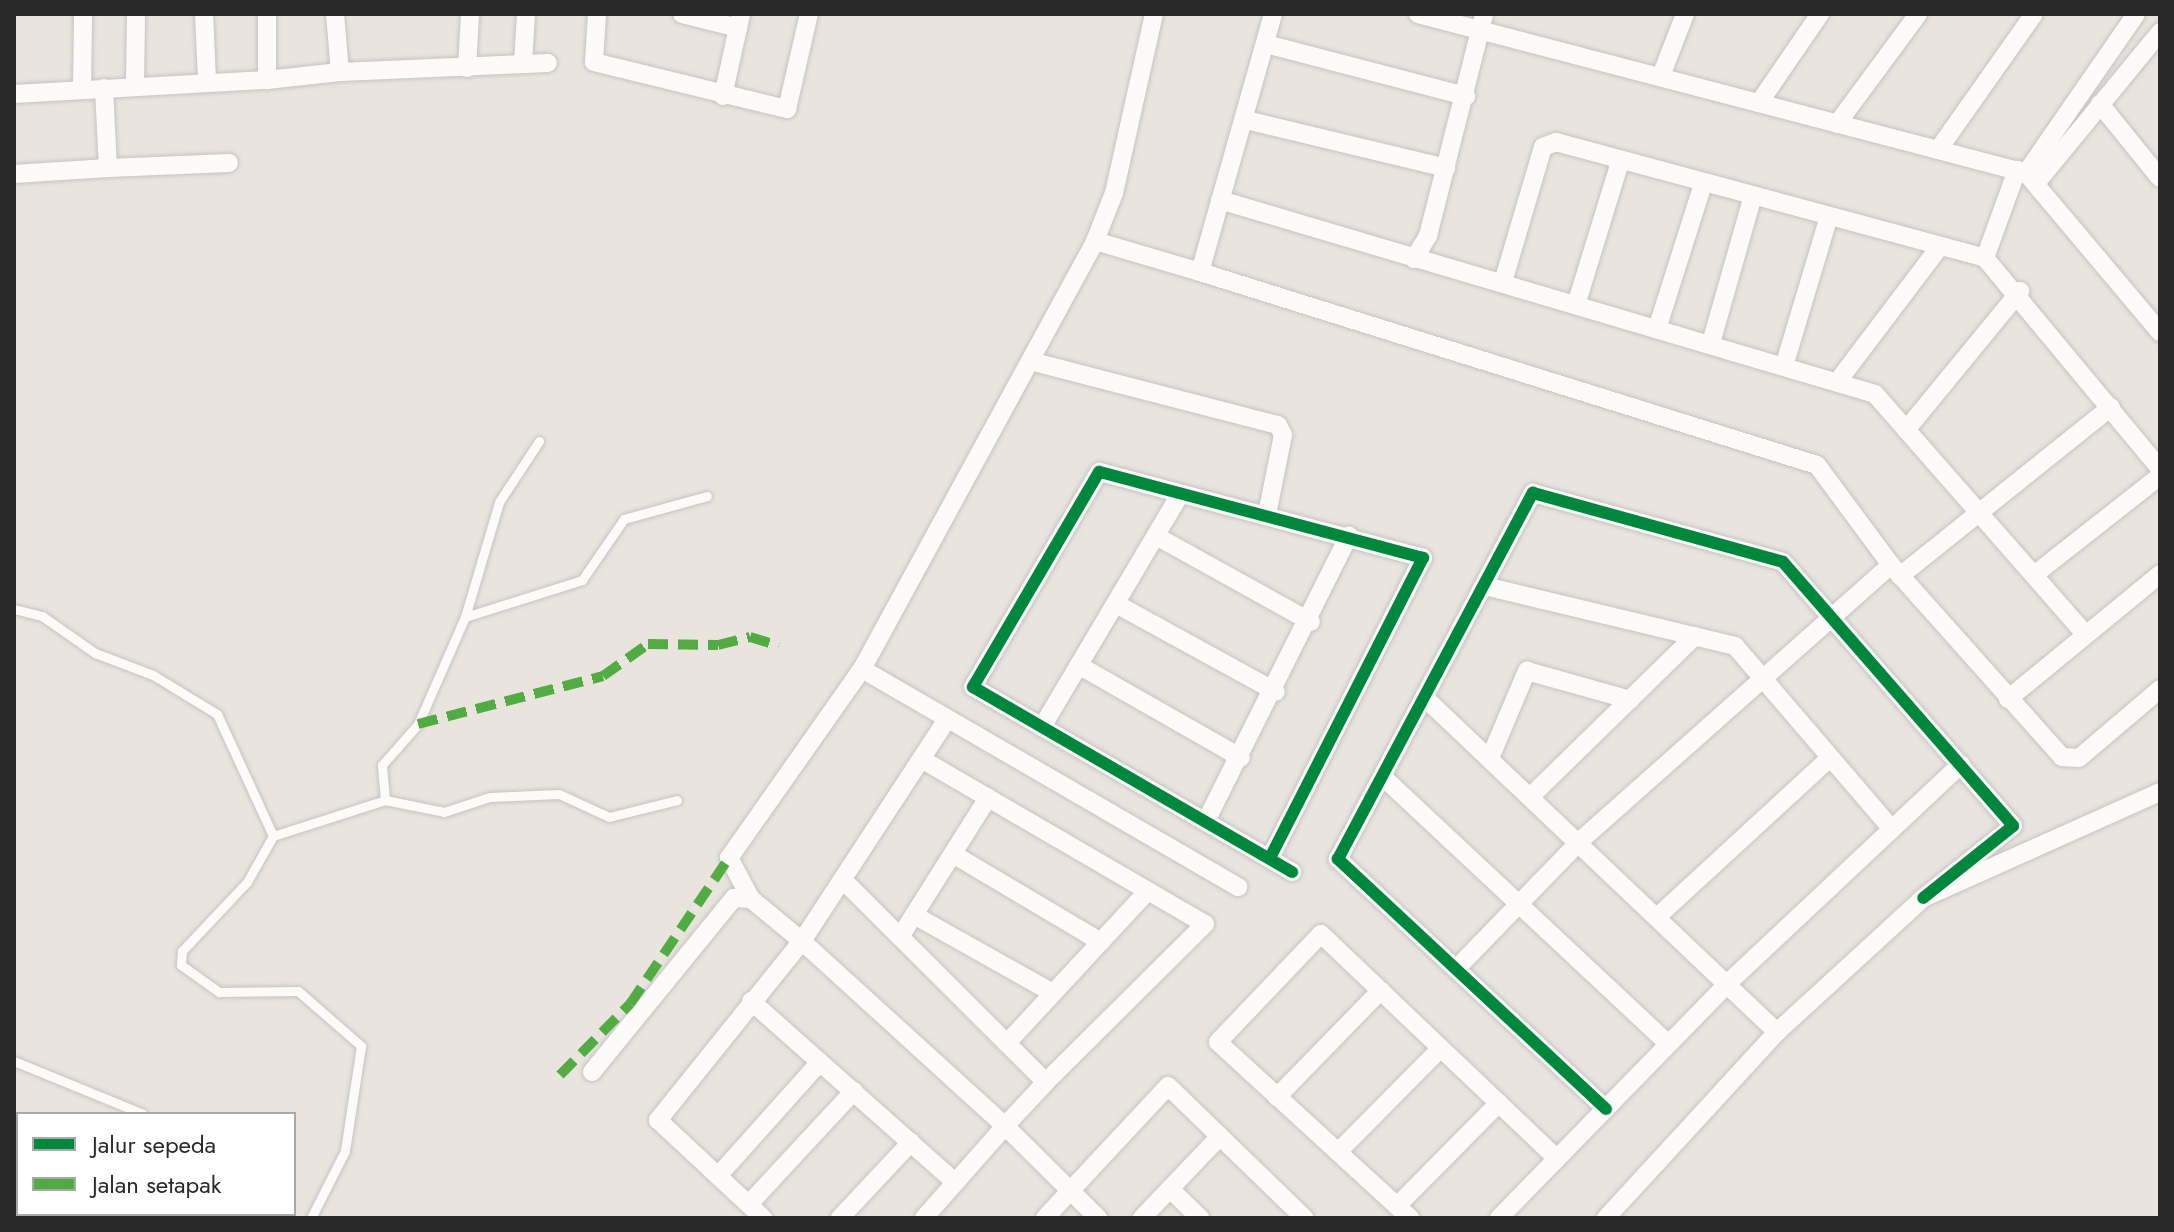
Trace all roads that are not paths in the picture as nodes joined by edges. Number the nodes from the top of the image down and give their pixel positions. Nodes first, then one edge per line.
1 (83, 14) edge
2 (136, 14) edge
3 (204, 14) edge
4 (267, 14) edge
5 (335, 14) edge
6 (470, 14) edge
7 (526, 14) edge
8 (597, 14) edge
9 (682, 14) edge
10 (809, 14) edge
11 (1154, 14) edge
12 (1273, 14) edge
13 (1418, 14) edge
14 (1685, 14) edge
15 (1820, 14) edge
16 (1918, 14) edge
17 (2034, 14) edge
18 (2136, 14) edge
19 (740, 21) edge
20 (1482, 21) edge
21 (1266, 44) junction
22 (2156, 44) edge
23 (523, 63) junction
24 (548, 63) dead end
25 (467, 68) junction
26 (340, 72) junction
27 (1661, 76) junction
28 (267, 80) junction
29 (207, 81) junction
30 (135, 86) junction
31 (104, 88) junction
32 (82, 90) junction
33 (14, 94) edge
34 (723, 96) junction
35 (1466, 96) junction
36 (1759, 103) junction
37 (2100, 104) junction
38 (1246, 120) junction
39 (1837, 124) junction
40 (1938, 150) junction
41 (1620, 162) junction
42 (229, 163) dead end
43 (108, 168) junction
44 (1446, 168) junction
45 (14, 174) edge
46 (2027, 175) junction
47 (2160, 178) edge
48 (1702, 187) junction
49 (1752, 199) junction
50 (1220, 200) junction
51 (1828, 220) junction
52 (1095, 241) junction
53 (1937, 250) junction
54 (1985, 258) junction
55 (1414, 259) junction
56 (1200, 272) junction
57 (1503, 282) junction
58 (2020, 291) junction
59 (1576, 305) junction
60 (1657, 329) junction
61 (2159, 330) edge
62 (1711, 343) junction
63 (1034, 362) junction
64 (1785, 363) junction
65 (1838, 381) junction
66 (2111, 407) junction
67 (1906, 430) junction
68 (539, 441) dead end
69 (2160, 469) edge
70 (2160, 476) edge
71 (707, 496) dead end
72 (1179, 496) junction
73 (1977, 513) junction
74 (1267, 514) junction
75 (1156, 536) junction
76 (1349, 536) junction
77 (1895, 570) junction
78 (2160, 574) edge
79 (2034, 575) junction
80 (1485, 586) junction
81 (1118, 605) junction
82 (14, 609) edge
83 (1833, 615) junction
84 (465, 617) junction
85 (1311, 622) junction
86 (2086, 635) junction
87 (1695, 636) junction
88 (1080, 666) junction
89 (862, 669) junction
90 (1759, 678) junction
91 (2160, 689) edge
92 (1276, 692) junction
93 (1426, 699) junction
94 (2008, 699) junction
95 (1630, 700) junction
96 (947, 719) junction
97 (1042, 727) junction
98 (1241, 758) junction
99 (1490, 758) junction
100 (1830, 758) junction
101 (923, 760) junction
102 (1961, 764) junction
103 (1383, 777) junction
104 (2160, 792) edge
105 (1531, 796) junction
106 (988, 798) junction
107 (385, 800) junction
108 (677, 800) dead end
109 (1207, 819) junction
110 (1892, 829) junction
111 (273, 836) junction
112 (1580, 841) junction
113 (953, 854) junction
114 (1270, 858) junction
115 (1292, 872) dead end
116 (843, 880) junction
117 (1238, 887) dead end
118 (1148, 891) junction
119 (1923, 898) junction
120 (751, 899) junction
121 (1518, 904) junction
122 (914, 915) junction
123 (1657, 917) junction
124 (900, 937) junction
125 (802, 941) junction
126 (1101, 942) junction
127 (1456, 969) junction
128 (1727, 984) junction
129 (1381, 990) junction
130 (1053, 993) junction
131 (751, 1001) junction
132 (1777, 1032) junction
133 (1007, 1043) junction
134 (1667, 1043) junction
135 (1441, 1048) junction
136 (14, 1061) edge
137 (820, 1062) junction
138 (592, 1072) dead end
139 (1046, 1082) junction
140 (854, 1091) junction
141 (1277, 1097) junction
142 (1499, 1103) junction
143 (1606, 1109) junction
144 (138, 1112) edge
145 (1005, 1126) junction
146 (1220, 1136) junction
147 (911, 1142) junction
148 (1338, 1152) junction
149 (1557, 1159) junction
150 (718, 1176) junction
151 (955, 1182) junction
152 (1170, 1189) junction
153 (1070, 1191) junction
154 (749, 1204) junction
155 (1403, 1212) edge
156 (311, 1218) edge
157 (763, 1218) edge
158 (840, 1218) edge
159 (924, 1218) edge
160 (1045, 1218) edge
161 (1098, 1218) edge
162 (1142, 1218) edge
163 (1200, 1218) edge
164 (1304, 1218) edge
165 (1499, 1218) edge
166 (1606, 1218) edge

1 - 32 street
2 - 30 street
3 - 29 street
4 - 28 street
5 - 26 street
6 - 25 street
7 - 23 street
8 - 34 street
9 - 19 street
10 - 34 street
11 - 52 street
12 - 21 street
13 - 20 street
14 - 27 street
15 - 36 street
16 - 39 street
17 - 40 street
18 - 46 street
19 - 34 street
20 - 27 street
20 - 35 street
21 - 35 street
21 - 38 street
22 - 37 street
23 - 24 street
23 - 25 street
25 - 26 street
26 - 28 street
27 - 36 street
28 - 29 street
29 - 30 street
30 - 31 street
31 - 32 street
31 - 43 street
32 - 33 street
35 - 44 street
36 - 39 street
37 - 46 street
37 - 47 street
38 - 44 street
38 - 50 street
39 - 40 street
40 - 46 street
41 - 48 street
41 - 57 street
41 - 59 street
42 - 43 street
43 - 45 street
44 - 55 street
46 - 54 street
46 - 61 street
48 - 49 street
48 - 60 street
49 - 51 street
49 - 62 street
50 - 55 street
50 - 56 street
51 - 53 street
51 - 64 street
52 - 56 street
52 - 63 street
53 - 54 street
53 - 65 street
54 - 58 street
55 - 57 street
56 - 77 street
57 - 59 street
58 - 66 street
58 - 67 street
59 - 60 street
60 - 62 street
62 - 64 street
63 - 74 street
63 - 89 street
64 - 65 street
65 - 67 street
66 - 69 street
66 - 73 street
67 - 73 street
68 - 84 lane
70 - 79 street
71 - 84 lane
72 - 74 street
72 - 75 street
72 - 97 street
73 - 77 street
73 - 79 street
74 - 76 street
75 - 81 street
75 - 85 street
76 - 85 street
76 - 114 street
77 - 83 street
77 - 94 street
78 - 86 street
79 - 86 street
80 - 83 street
80 - 87 street
80 - 93 street
81 - 88 street
81 - 92 street
82 - 111 lane
83 - 90 street
83 - 102 street
84 - 107 lane
85 - 92 street
86 - 94 street
87 - 90 street
87 - 95 street
88 - 97 street
88 - 98 street
89 - 96 street
89 - 120 street
90 - 100 street
90 - 112 street
91 - 94 street
92 - 98 street
93 - 99 street
93 - 103 street
95 - 99 street
95 - 105 street
96 - 101 street
96 - 117 street
97 - 109 street
98 - 109 street
99 - 105 street
100 - 110 street
100 - 123 street
101 - 106 street
101 - 116 street
102 - 110 street
102 - 119 street
103 - 121 street
103 - 127 street
104 - 119 street
105 - 112 street
106 - 113 street
106 - 118 street
107 - 108 lane
107 - 111 lane
109 - 114 street
110 - 128 street
111 - 156 lane
112 - 121 street
112 - 123 street
113 - 122 street
113 - 126 street
114 - 115 street
116 - 124 street
116 - 125 street
118 - 126 street
118 - 139 street
119 - 132 street
120 - 125 street
120 - 138 street
121 - 127 street
121 - 134 street
122 - 124 street
122 - 130 street
123 - 128 street
124 - 133 street
125 - 131 street
125 - 145 street
126 - 130 street
127 - 143 street
128 - 132 street
128 - 134 street
129 - 135 street
129 - 141 street
129 - 141 street
130 - 133 street
131 - 137 street
131 - 150 street
132 - 166 street
133 - 139 street
134 - 143 street
135 - 142 street
135 - 148 street
136 - 144 lane
137 - 140 street
137 - 150 street
139 - 145 street
140 - 147 street
140 - 154 street
141 - 148 street
142 - 149 street
142 - 155 street
143 - 149 street
145 - 151 street
145 - 153 street
146 - 152 street
146 - 153 street
146 - 164 street
147 - 151 street
147 - 158 street
148 - 155 street
149 - 165 street
150 - 154 street
151 - 159 street
152 - 162 street
152 - 163 street
153 - 160 street
153 - 161 street
154 - 157 street

